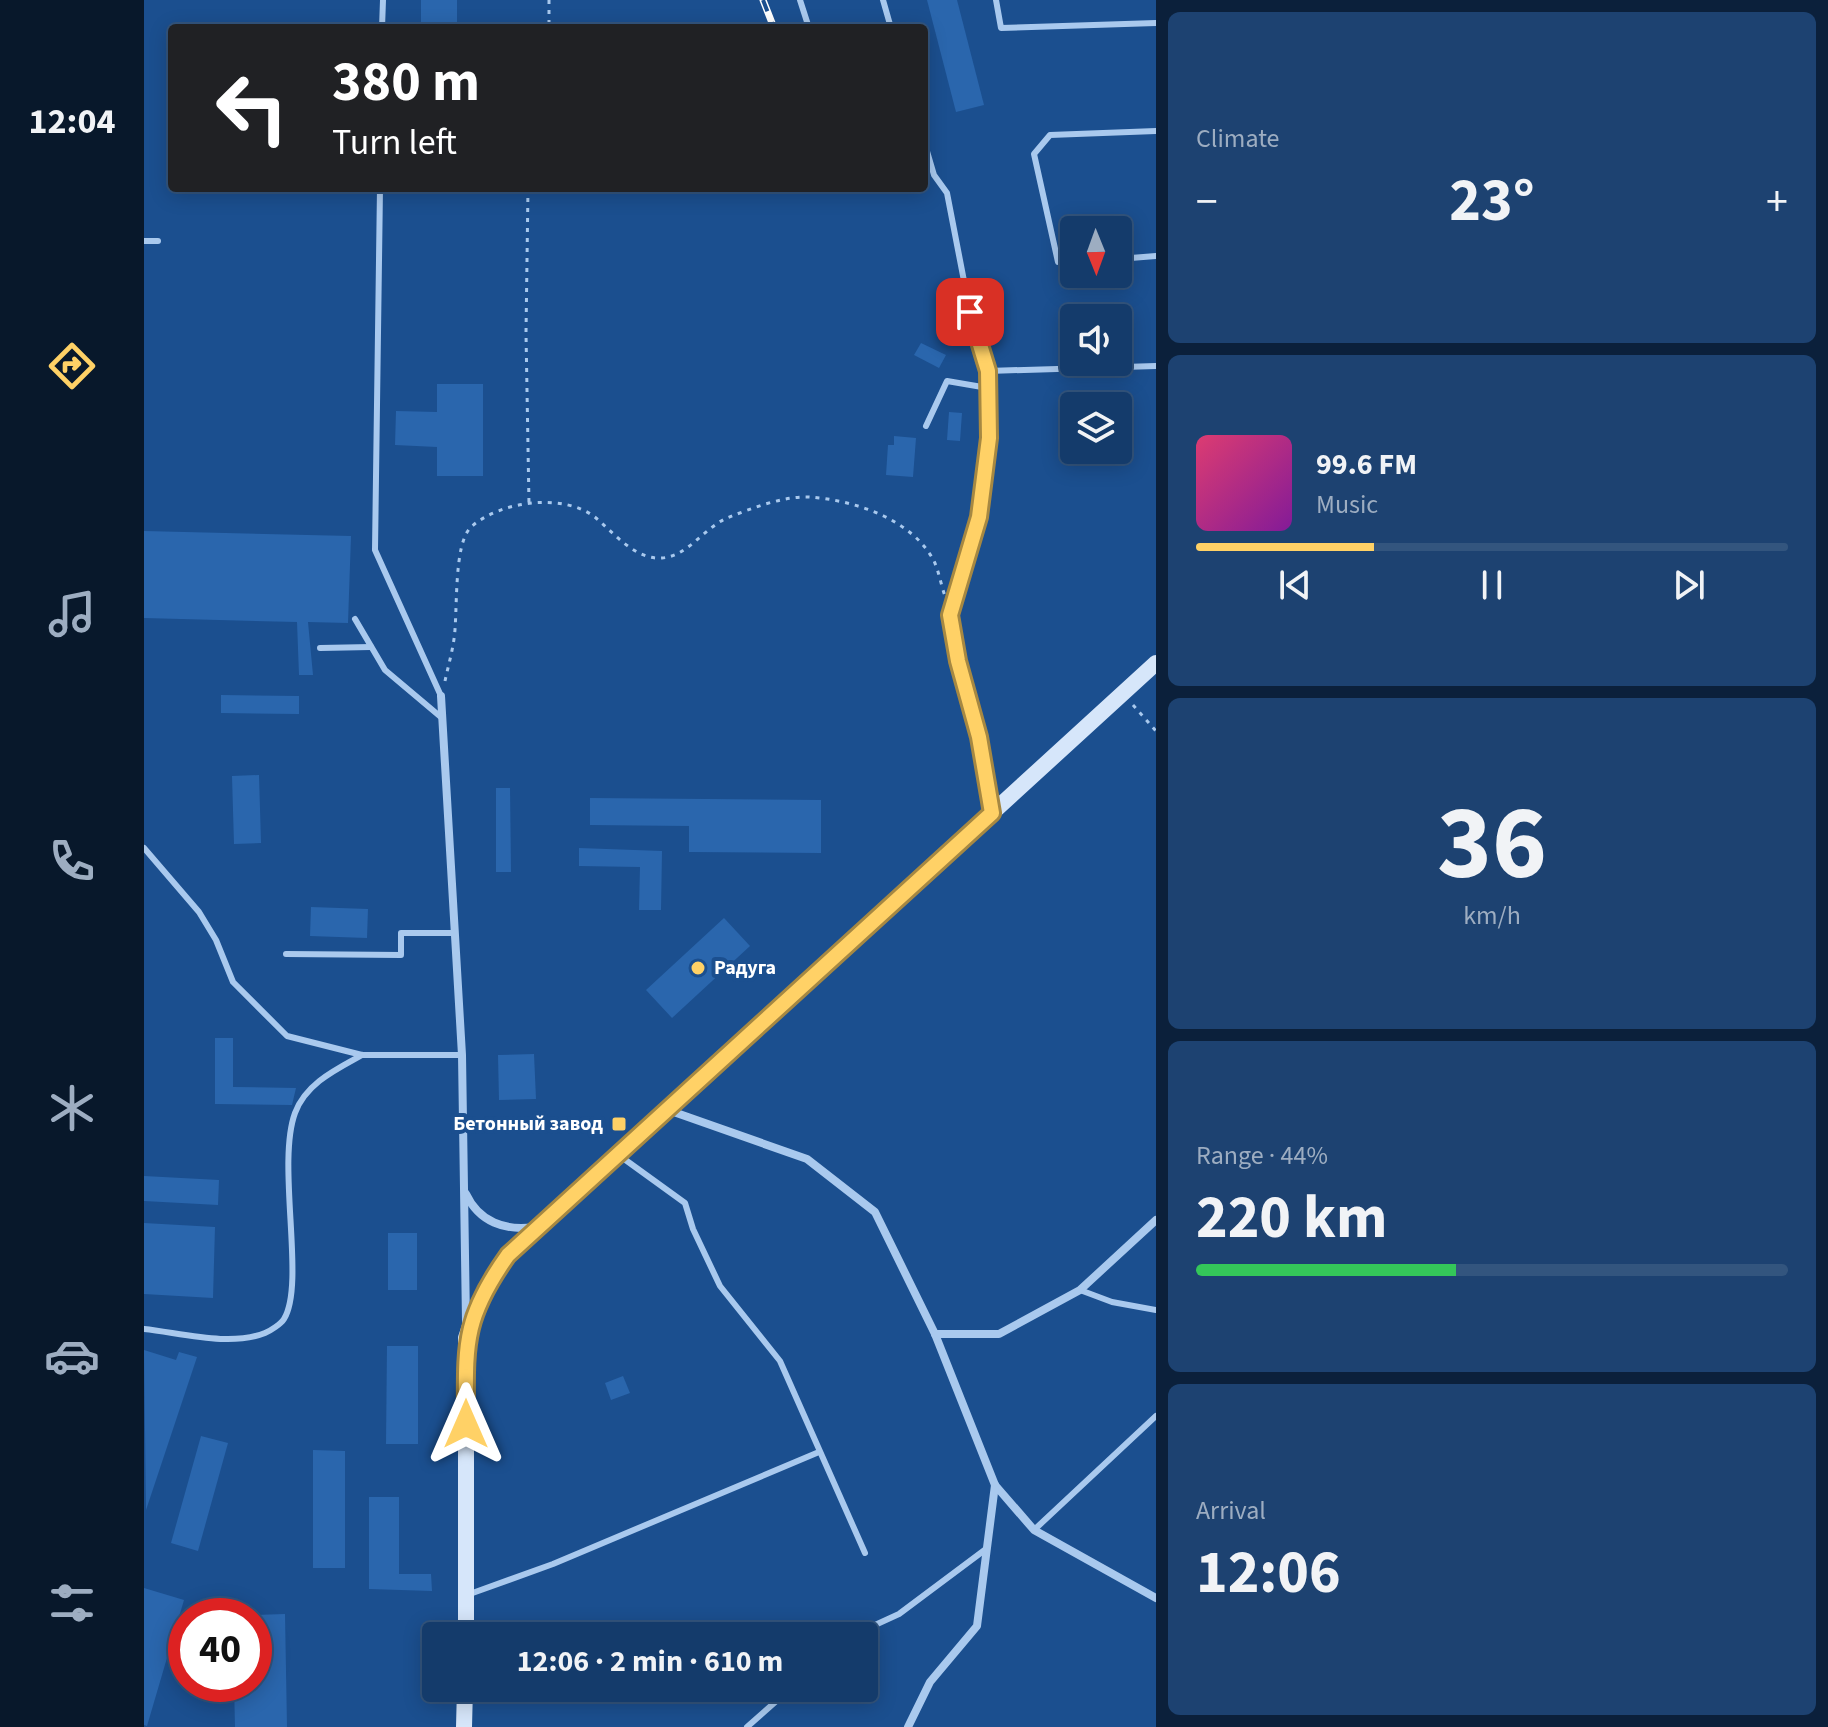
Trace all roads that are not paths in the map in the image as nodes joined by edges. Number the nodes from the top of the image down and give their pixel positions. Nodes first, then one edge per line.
1 (383, 0) edge
2 (800, 0) edge
3 (883, 0) edge
4 (996, 0) edge
5 (1156, 23) edge
6 (382, 24) edge
7 (808, 24) edge
8 (890, 24) edge
9 (1156, 131) edge
10 (928, 155) edge
11 (380, 192) edge
12 (144, 241) edge
13 (158, 241) dead end
14 (1156, 256) edge
15 (1132, 258) edge
16 (1060, 262) edge
17 (1156, 366) edge
18 (988, 371) junction
19 (988, 388) junction
20 (926, 426) dead end
21 (355, 619) dead end
22 (371, 647) junction
23 (320, 648) dead end
24 (1156, 663) edge
25 (441, 696) joint
26 (442, 718) junction
27 (992, 813) junction
28 (144, 848) edge
29 (455, 933) junction
30 (286, 954) dead end
31 (362, 1055) junction
32 (462, 1055) junction
33 (667, 1110) junction
34 (618, 1154) junction
35 (464, 1190) junction
36 (1156, 1220) edge
37 (536, 1227) junction
38 (1080, 1290) junction
39 (1156, 1310) edge
40 (144, 1329) edge
41 (935, 1334) junction
42 (466, 1338) junction
43 (1156, 1416) edge
44 (819, 1452) junction
45 (995, 1485) junction
46 (1034, 1530) junction
47 (986, 1549) junction
48 (865, 1553) dead end
49 (467, 1595) junction
50 (1156, 1598) edge
51 (466, 1622) edge
52 (878, 1624) edge
53 (465, 1702) edge
54 (775, 1702) edge
55 (464, 1727) edge
56 (747, 1727) edge
57 (908, 1727) edge

1 - 6 lane
2 - 7 lane
3 - 8 lane
4 - 5 lane
9 - 16 lane
10 - 18 lane
11 - 25 lane
12 - 13 lane
14 - 15 lane
17 - 18 lane
18 - 19 lane
19 - 20 lane
19 - 27 lane
21 - 22 lane
22 - 23 lane
22 - 26 lane
24 - 27 street
25 - 26 street
26 - 29 street
27 - 33 street
28 - 31 lane
29 - 30 lane
29 - 32 street
31 - 32 lane
31 - 40 lane
32 - 35 street
33 - 34 street
33 - 41 street
34 - 37 street
34 - 44 lane
35 - 37 street
35 - 42 street
36 - 38 street
37 - 42 street
38 - 39 lane
38 - 41 street
41 - 45 street
42 - 49 street
43 - 46 lane
44 - 48 lane
44 - 49 lane
45 - 46 street
45 - 47 street
46 - 50 street
47 - 52 lane
47 - 57 street
49 - 51 street
53 - 55 street
54 - 56 lane

